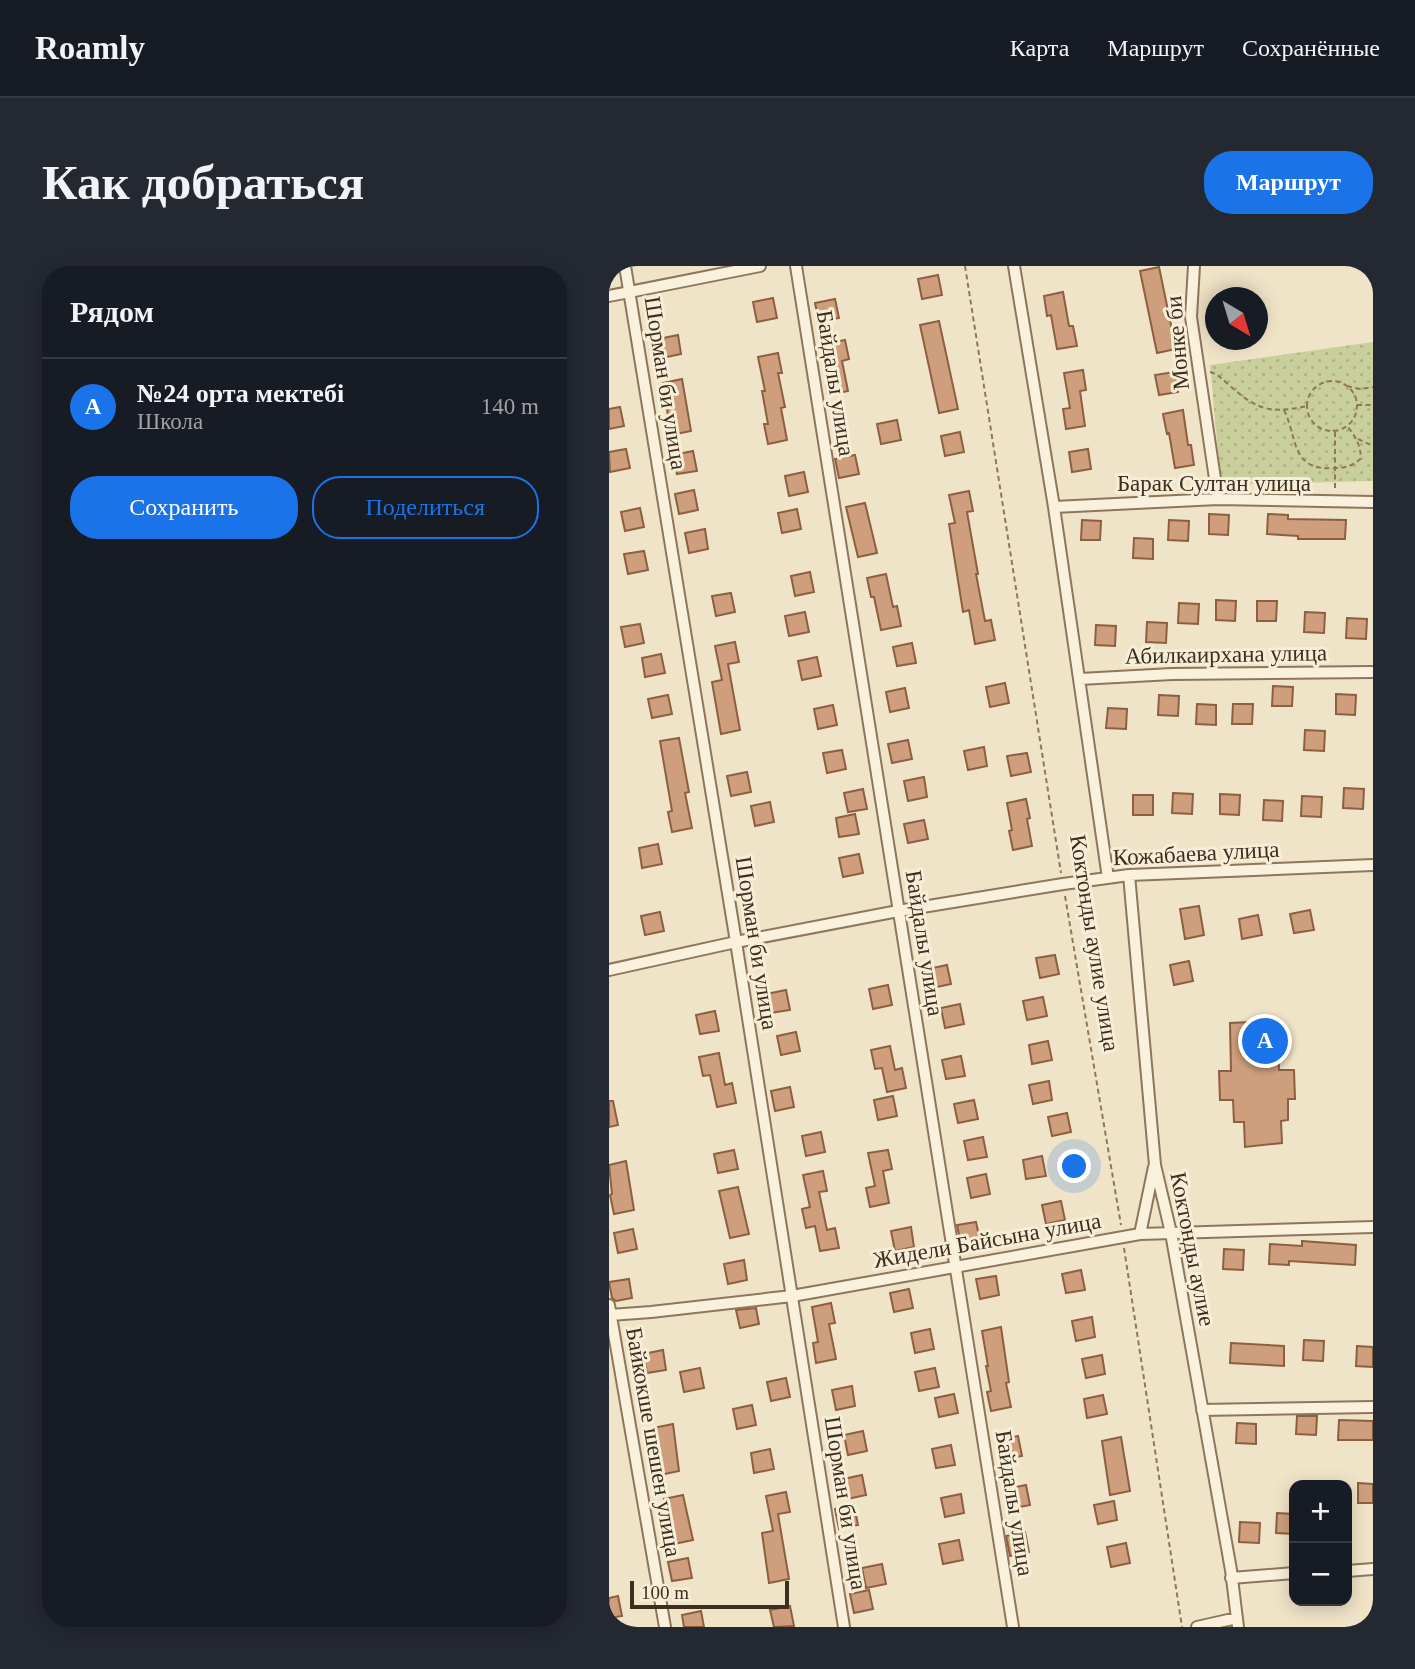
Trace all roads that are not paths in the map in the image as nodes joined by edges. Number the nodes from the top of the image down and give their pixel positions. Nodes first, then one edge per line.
1 (625, 266) edge
2 (760, 266) edge
3 (796, 266) edge
4 (1014, 266) edge
5 (1194, 266) edge
6 (629, 292) junction
7 (609, 296) edge
8 (1219, 499) junction
9 (1373, 502) edge
10 (1055, 507) junction
11 (1373, 672) edge
12 (1080, 679) junction
13 (1373, 865) edge
14 (1129, 875) junction
15 (1108, 878) junction
16 (898, 911) junction
17 (736, 942) junction
18 (609, 970) edge
19 (1155, 1165) junction
20 (1373, 1227) edge
21 (1171, 1233) junction
22 (1140, 1234) junction
23 (957, 1267) junction
24 (792, 1296) junction
25 (610, 1310) edge
26 (1373, 1407) edge
27 (1202, 1410) junction
28 (1373, 1569) edge
29 (1352, 1571) edge
30 (1289, 1573) edge
31 (1231, 1578) junction
32 (1238, 1623) edge
33 (665, 1627) edge
34 (844, 1627) edge
35 (1013, 1627) edge
36 (1197, 1627) edge

1 - 6 street, Шорман би улица
2 - 6 street
3 - 16 street, Байдалы улица
4 - 10 street
5 - 8 street, Монке би
6 - 7 street
6 - 17 street, Шорман би улица
8 - 9 street, Барак Султан улица
8 - 10 street, Барак Султан улица
10 - 12 street
11 - 12 street, Абилкаирхана улица
12 - 15 street
13 - 14 street, Кожабаева улица
14 - 15 street, Кожабаева улица
14 - 19 street, Коктонды аулие
15 - 16 street, Кожабаева улица
16 - 17 street, Кожабаева улица
16 - 23 street, Байдалы улица
17 - 18 street, Кожабаева улица
17 - 24 street, Шорман би улица
19 - 21 street, Коктонды аулие
19 - 22 street
20 - 21 street, Жидели Байсына улица
21 - 22 street, Жидели Байсына улица
21 - 27 street, Коктонды аулие
22 - 23 street, Жидели Байсына улица
23 - 24 street, Жидели Байсына улица
23 - 35 street, Байдалы улица
24 - 25 street, Жидели Байсына улица
24 - 34 street, Шорман би улица
25 - 33 street, Байкокше шешен улица
26 - 27 street
27 - 31 street, Коктонды аулие
28 - 29 street
30 - 31 street
31 - 32 street, Коктонды аулие
32 - 36 street

